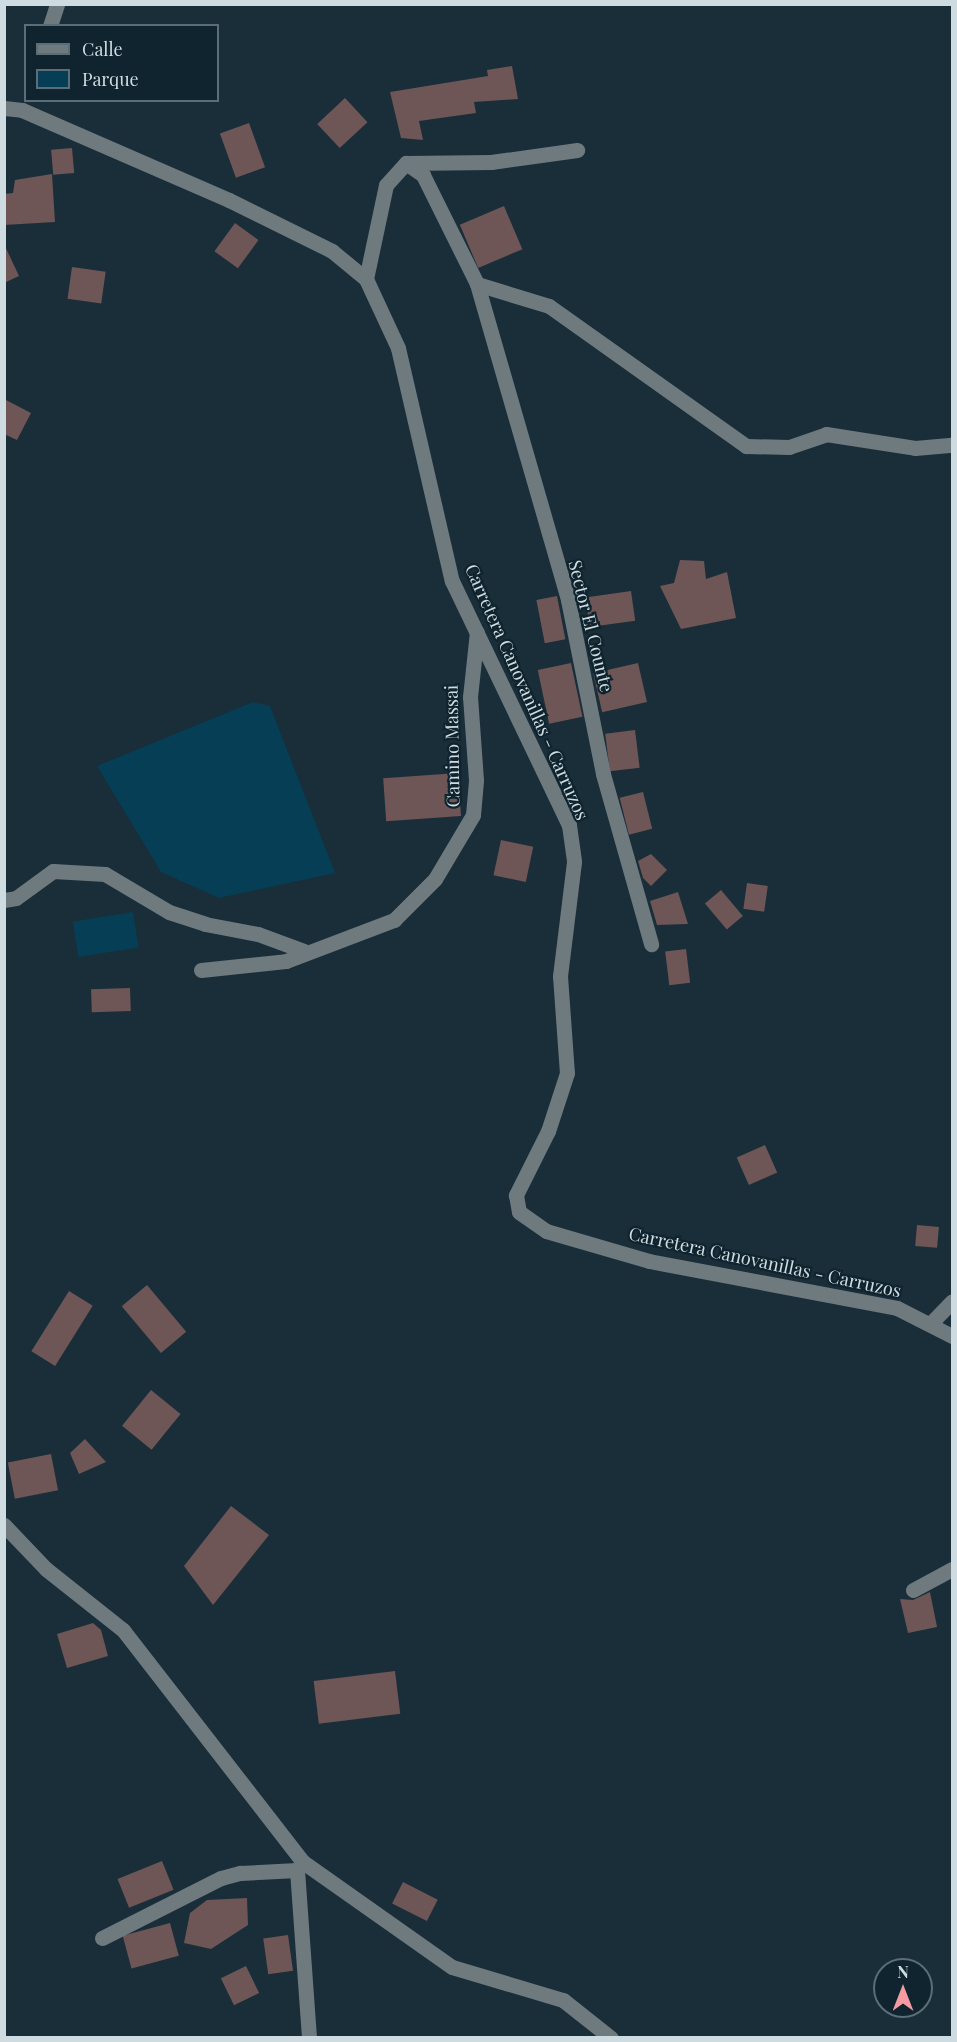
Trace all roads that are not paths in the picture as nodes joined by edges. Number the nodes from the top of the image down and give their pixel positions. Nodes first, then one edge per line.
1 (57, 4) edge
2 (51, 24) edge
3 (24, 105) edge
4 (4, 108) edge
5 (578, 150) dead end
6 (406, 163) junction
7 (366, 279) junction
8 (477, 284) junction
9 (952, 445) edge
10 (477, 632) junction
11 (4, 900) edge
12 (651, 944) dead end
13 (304, 951) junction
14 (201, 970) dead end
15 (952, 1301) edge
16 (931, 1323) junction
17 (952, 1336) edge
18 (4, 1525) edge
19 (952, 1569) edge
20 (913, 1590) dead end
21 (300, 1866) junction
22 (102, 1938) dead end
23 (309, 2037) edge
24 (611, 2037) edge

1 - 2 street
3 - 4 street, Carretera Canovanillas - Carruzos
3 - 7 street, Carretera Canovanillas - Carruzos
5 - 6 street
6 - 7 street
6 - 8 street, Sector El Counte
7 - 10 street, Carretera Canovanillas - Carruzos
8 - 9 street
8 - 12 street, Sector El Counte
10 - 13 street, Camino Massai
10 - 16 street, Carretera Canovanillas - Carruzos
11 - 13 street
13 - 14 street, Camino Massai
15 - 16 street
16 - 17 street, Carretera Canovanillas - Carruzos
18 - 21 street
19 - 20 street
21 - 22 street
21 - 23 street
21 - 24 street

